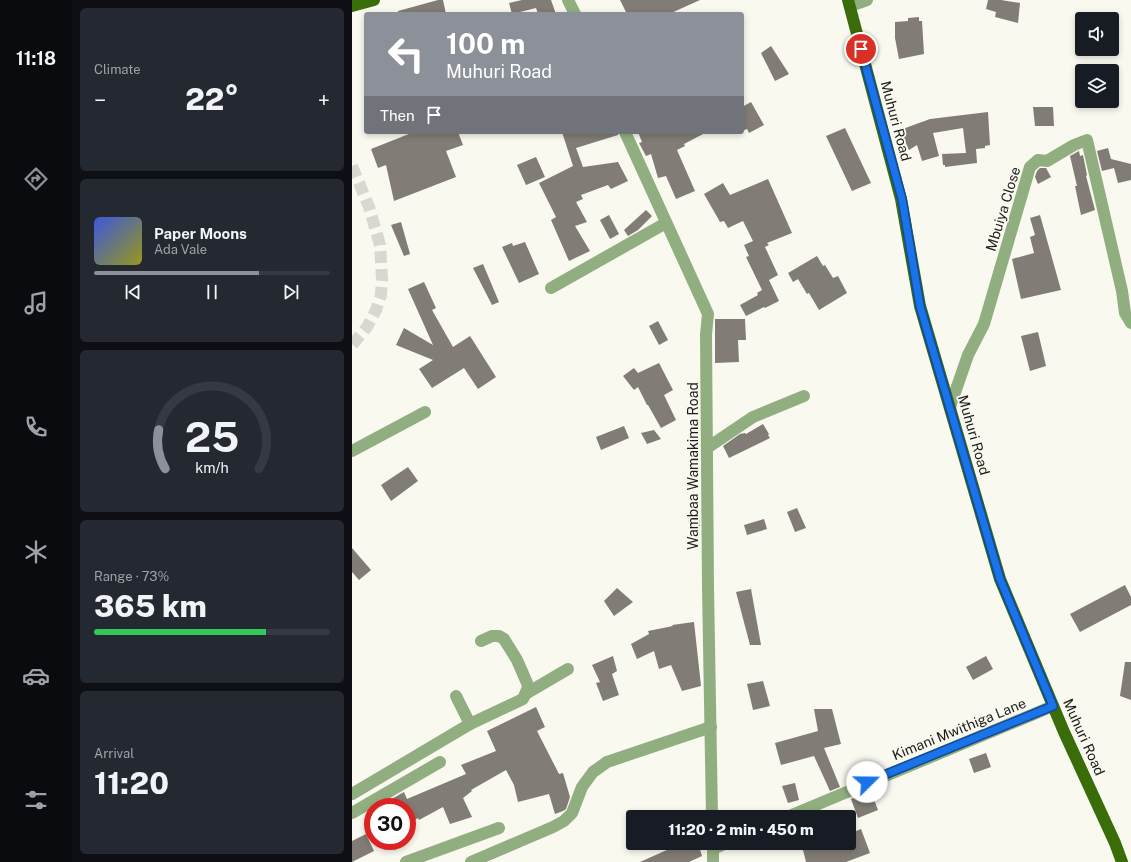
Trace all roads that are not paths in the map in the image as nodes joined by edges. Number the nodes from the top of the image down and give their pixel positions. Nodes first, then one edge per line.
1 (374, 0) edge
2 (568, 0) edge
3 (867, 0) edge
4 (849, 3) edge
5 (352, 6) edge
6 (574, 12) edge
7 (626, 134) edge
8 (666, 223) junction
9 (551, 288) dead end
10 (1131, 323) edge
11 (804, 396) dead end
12 (950, 407) junction
13 (425, 412) dead end
14 (707, 448) junction
15 (352, 451) edge
16 (481, 641) dead end
17 (568, 669) dead end
18 (527, 693) junction
19 (456, 696) dead end
20 (1053, 706) junction
21 (470, 724) junction
22 (711, 727) junction
23 (440, 762) dead end
24 (352, 794) edge
25 (712, 810) edge
26 (804, 810) edge
27 (352, 813) edge
28 (499, 828) dead end
29 (713, 850) edge
30 (430, 858) edge
31 (406, 862) edge
32 (471, 862) edge
33 (713, 862) edge
34 (1122, 862) edge

1 - 5 main road
2 - 6 street
3 - 4 street
4 - 12 main road, Muhuri Road
7 - 8 street, Wambaa Wamakima Road
8 - 9 street
8 - 14 street, Wambaa Wamakima Road
10 - 12 street, Mbuiya Close
11 - 14 street
12 - 20 main road, Muhuri Road
13 - 15 street
14 - 22 street, Wambaa Wamakima Road
16 - 18 street
17 - 18 street
18 - 21 street
19 - 21 street
20 - 26 street, Kimani Mwithiga Lane
20 - 34 main road, Muhuri Road
21 - 24 street
22 - 25 street, Wambaa Wamakima Road
22 - 32 street
23 - 27 street
28 - 30 street
29 - 33 street
30 - 31 street

